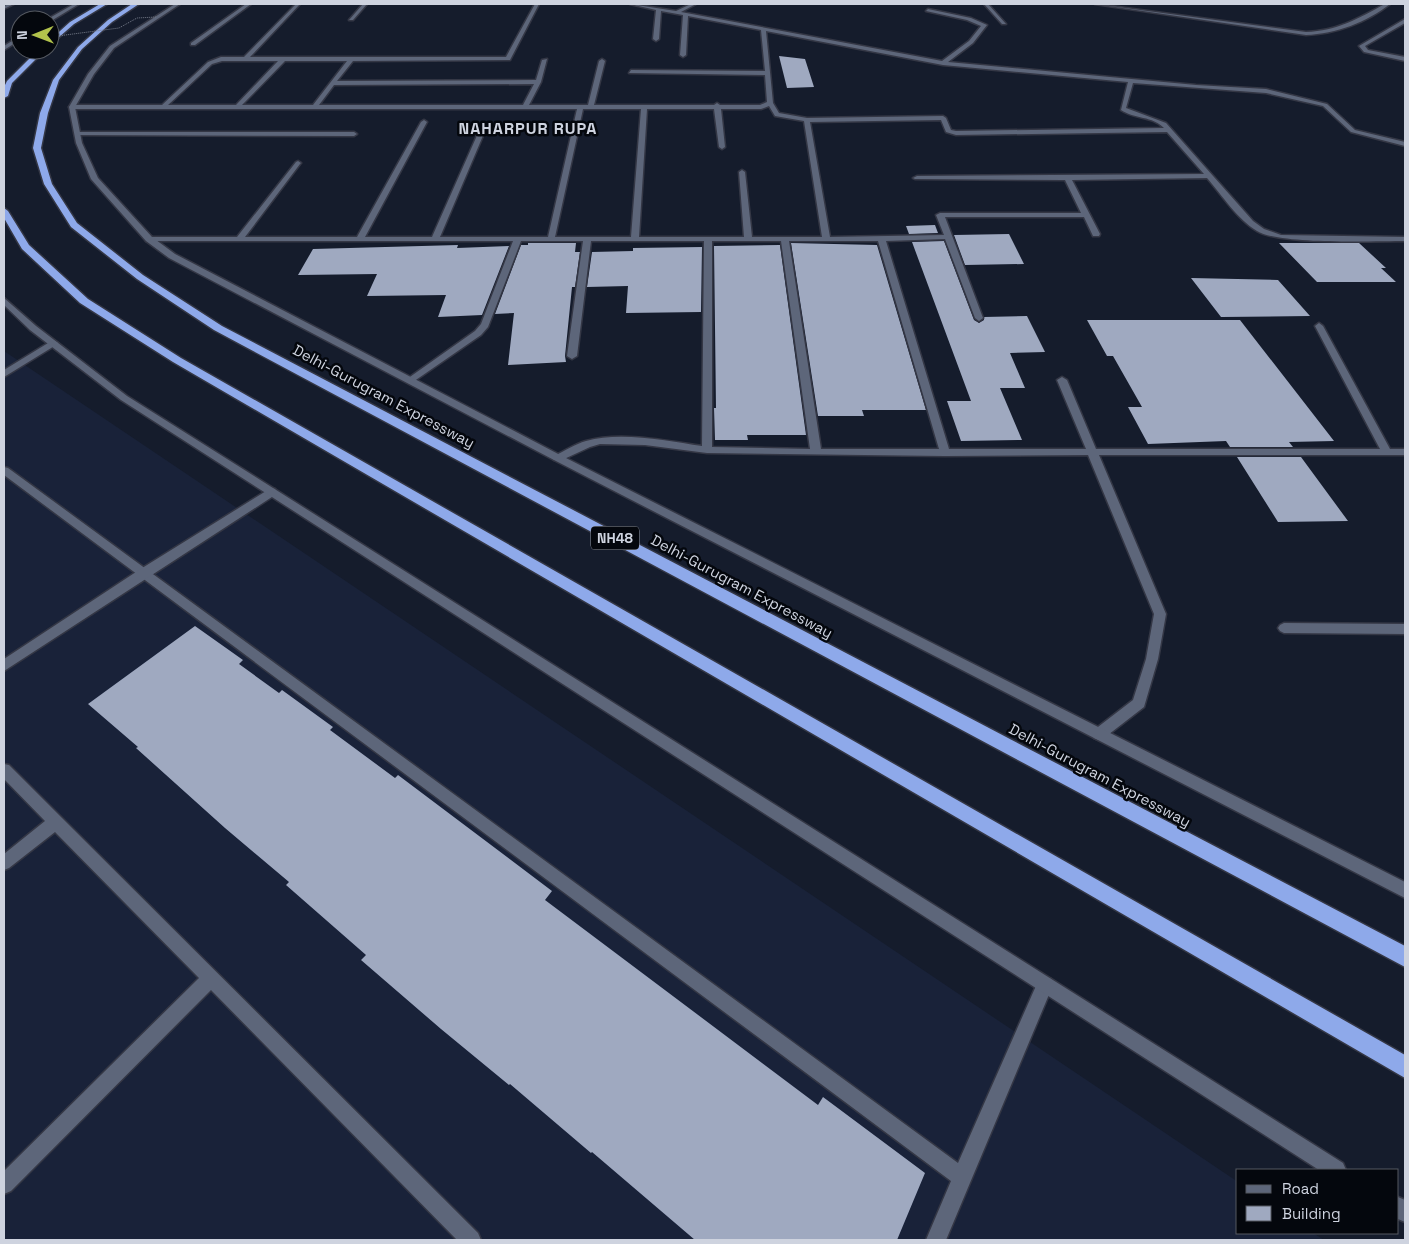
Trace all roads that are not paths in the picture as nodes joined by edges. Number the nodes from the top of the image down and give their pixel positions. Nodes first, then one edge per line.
1 (12, 4) edge
2 (77, 4) edge
3 (104, 4) edge
4 (136, 4) edge
5 (178, 4) edge
6 (249, 4) edge
7 (298, 4) edge
8 (365, 4) edge
9 (537, 4) edge
10 (632, 4) edge
11 (694, 4) edge
12 (986, 4) edge
13 (1097, 4) edge
14 (1388, 4) edge
15 (4, 8) edge
16 (659, 9) junction
17 (928, 10) dead end
18 (677, 12) junction
19 (60, 14) edge
20 (686, 14) junction
21 (351, 19) dead end
22 (1405, 21) edge
23 (1004, 23) dead end
24 (763, 29) junction
25 (60, 34) edge
26 (656, 39) dead end
27 (193, 44) dead end
28 (683, 55) dead end
29 (246, 58) junction
30 (351, 59) junction
31 (1405, 59) edge
32 (32, 60) edge
33 (284, 60) junction
34 (545, 60) dead end
35 (602, 61) dead end
36 (942, 63) junction
37 (631, 72) dead end
38 (767, 73) junction
39 (1131, 81) junction
40 (538, 82) junction
41 (332, 83) junction
42 (4, 96) edge
43 (770, 103) junction
44 (717, 105) junction
45 (72, 106) junction
46 (164, 106) junction
47 (238, 106) junction
48 (315, 106) junction
49 (526, 106) junction
50 (581, 106) junction
51 (591, 106) junction
52 (644, 106) junction
53 (807, 120) junction
54 (424, 122) dead end
55 (1170, 130) junction
56 (482, 131) dead end
57 (77, 134) junction
58 (354, 134) dead end
59 (1405, 144) edge
60 (722, 147) dead end
61 (298, 163) dead end
62 (742, 172) dead end
63 (1209, 176) junction
64 (917, 178) dead end
65 (1067, 178) junction
66 (4, 211) edge
67 (1086, 215) junction
68 (1096, 234) dead end
69 (947, 237) junction
70 (586, 238) junction
71 (708, 238) junction
72 (149, 239) junction
73 (239, 239) junction
74 (360, 239) junction
75 (435, 239) junction
76 (518, 239) junction
77 (551, 239) junction
78 (635, 239) junction
79 (748, 239) junction
80 (785, 239) junction
81 (826, 239) junction
82 (881, 239) junction
83 (1405, 239) edge
84 (4, 301) edge
85 (979, 318) dead end
86 (1319, 326) dead end
87 (53, 343) junction
88 (572, 356) dead end
89 (4, 374) edge
90 (1062, 380) dead end
91 (410, 381) junction
92 (707, 450) junction
93 (816, 452) junction
94 (1091, 452) junction
95 (1386, 452) junction
96 (1405, 452) edge
97 (945, 453) junction
98 (558, 458) junction
99 (4, 470) edge
100 (271, 492) junction
101 (143, 572) junction
102 (1284, 628) dead end
103 (1405, 629) edge
104 (4, 666) edge
105 (1099, 734) junction
106 (4, 770) edge
107 (56, 822) junction
108 (4, 863) edge
109 (1405, 890) edge
110 (1405, 957) edge
111 (211, 978) junction
112 (1045, 985) junction
113 (1405, 1067) edge
114 (1334, 1169) edge
115 (962, 1177) junction
116 (4, 1184) edge
117 (471, 1240) edge
118 (936, 1240) edge

1 - 15 street
2 - 19 street
3 - 25 highway
4 - 110 highway, Delhi-Gurugram Expressway / NH48
5 - 45 street
6 - 27 street
7 - 29 street
8 - 21 street
9 - 30 street
10 - 16 street
11 - 18 street
12 - 23 street
13 - 14 street
16 - 18 street
16 - 26 street
17 - 36 street
18 - 20 street
20 - 24 street
20 - 28 street
22 - 31 street
24 - 36 street
24 - 38 street
29 - 33 street
29 - 46 street
30 - 33 street
30 - 41 street
32 - 42 highway
33 - 47 street
34 - 40 street
35 - 51 street
36 - 39 street
37 - 38 street
38 - 43 street
39 - 55 street
39 - 59 street
40 - 41 street
40 - 49 street
41 - 48 street
43 - 44 street
43 - 53 street
44 - 52 street
44 - 60 street
45 - 46 street
45 - 57 street
46 - 47 street
47 - 48 street
48 - 49 street
49 - 50 street
50 - 51 street
50 - 77 street
51 - 52 street
52 - 78 street
53 - 55 street
53 - 81 street
54 - 74 street
55 - 63 street
56 - 75 street
57 - 58 street
57 - 72 street
61 - 73 street
62 - 79 street
63 - 65 street
63 - 83 street
64 - 65 street
65 - 67 street
66 - 113 highway
67 - 68 street
67 - 69 street
69 - 82 street
69 - 85 street
70 - 77 street
70 - 78 street
70 - 88 street
71 - 78 street
71 - 79 street
71 - 92 street
72 - 73 street
72 - 91 street
73 - 74 street
74 - 75 street
75 - 76 street
76 - 77 street
76 - 91 street
79 - 80 street
80 - 81 street
80 - 93 street
81 - 82 street
82 - 97 street
84 - 87 street
86 - 95 street
87 - 89 street
87 - 100 street
90 - 94 street
91 - 98 street
92 - 93 street
92 - 98 street
93 - 97 street
94 - 95 street
94 - 97 street
94 - 105 street
95 - 96 street
98 - 105 street
99 - 101 street
100 - 101 street
100 - 112 street
101 - 104 street
101 - 115 street
102 - 103 street
105 - 109 street
106 - 107 street
107 - 108 street
107 - 111 street
111 - 116 street
111 - 117 street
112 - 114 street
112 - 115 street
115 - 118 street

